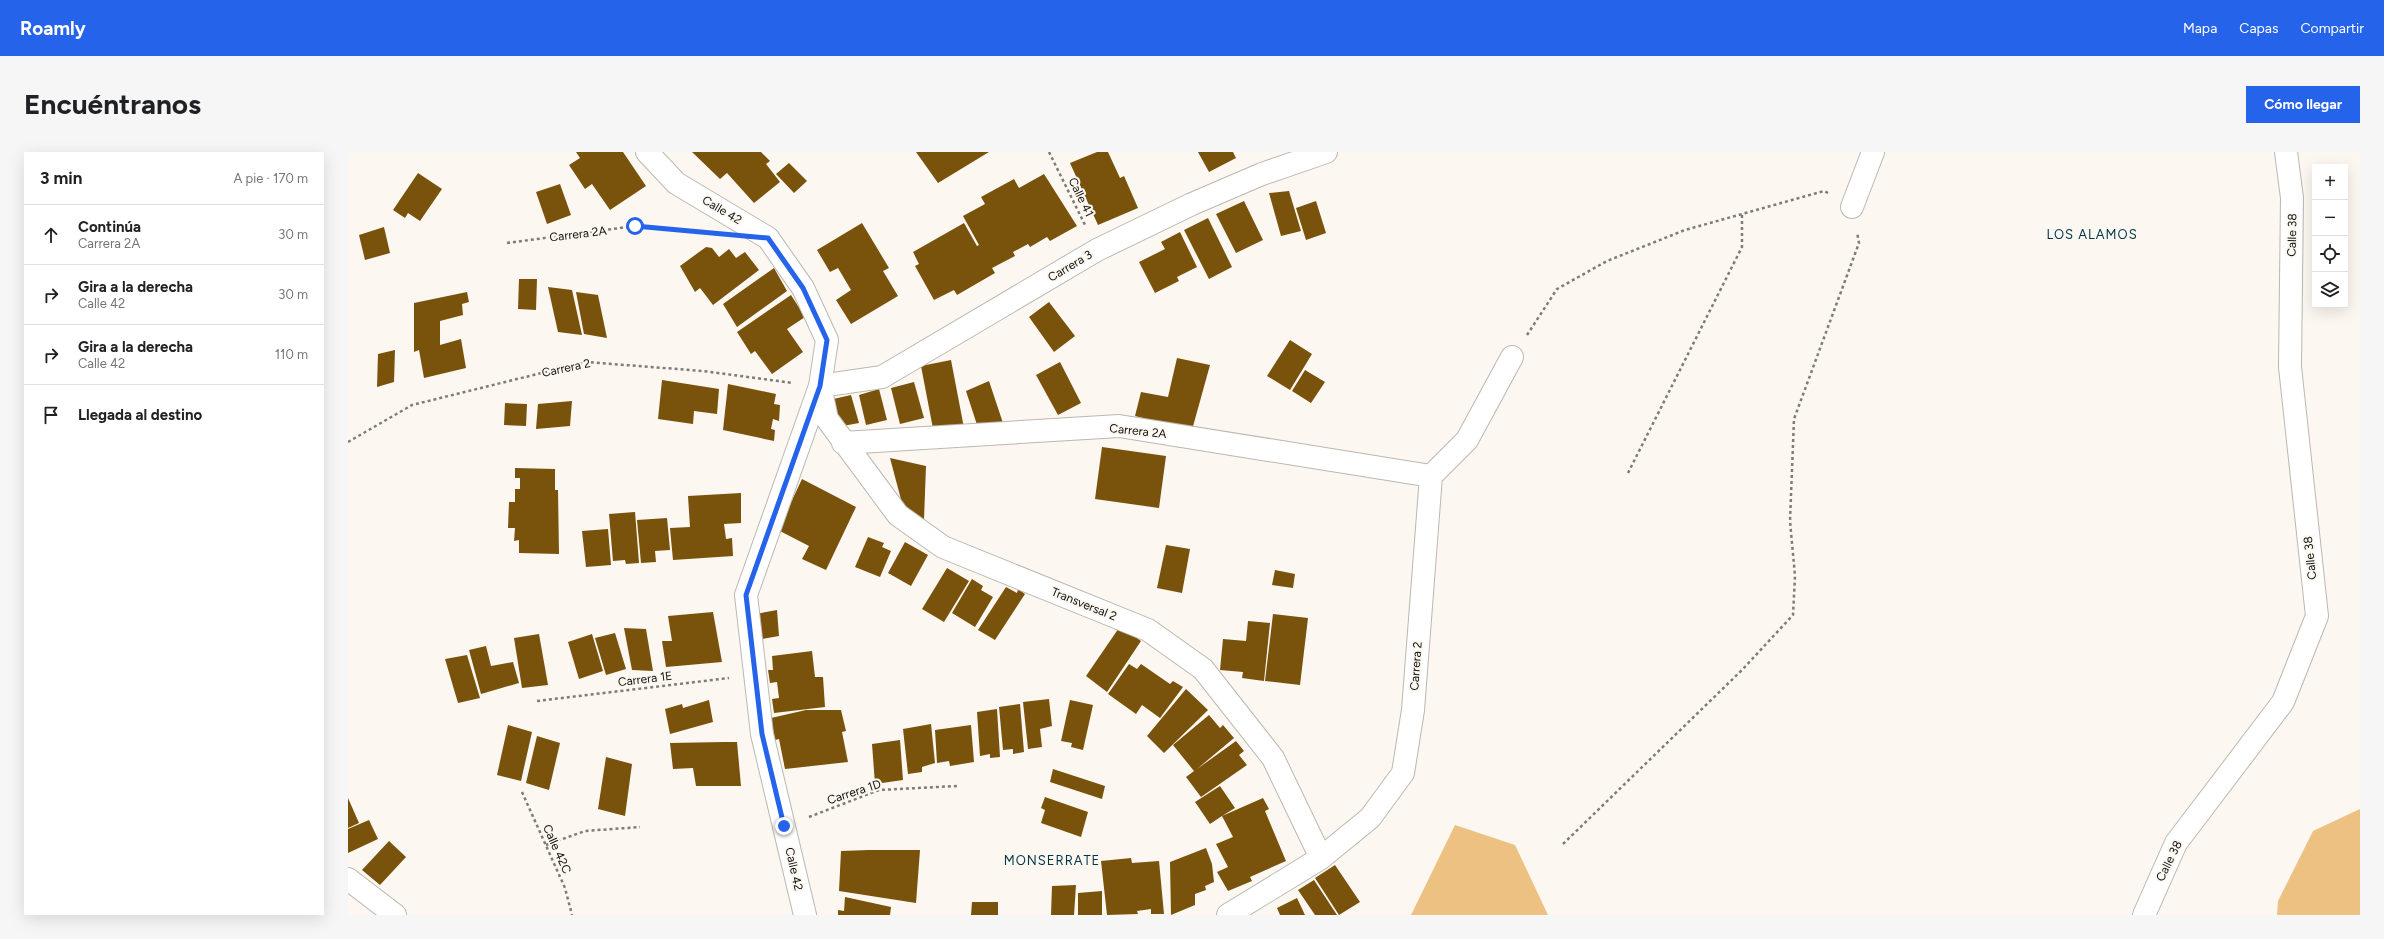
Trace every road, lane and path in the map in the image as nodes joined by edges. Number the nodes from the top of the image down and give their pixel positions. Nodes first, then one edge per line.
1 (647, 152) edge
2 (1049, 152) edge
3 (1326, 152) edge
4 (1874, 152) edge
5 (2286, 152) edge
6 (1852, 207) junction
7 (1742, 214) junction
8 (713, 233) dead end
9 (507, 243) dead end
10 (1097, 250) junction
11 (1512, 357) joint
12 (820, 386) junction
13 (348, 442) edge
14 (843, 443) junction
15 (1628, 472) dead end
16 (1431, 476) junction
17 (755, 676) junction
18 (537, 701) dead end
19 (957, 786) dead end
20 (522, 792) dead end
21 (784, 826) junction
22 (640, 827) dead end
23 (1563, 844) dead end
24 (546, 845) junction
25 (1321, 858) junction
26 (348, 879) edge
27 (395, 915) edge
28 (572, 915) edge
29 (805, 915) edge
30 (1228, 915) edge
31 (2144, 915) edge

1 - 12 street, Calle 42
2 - 10 path, Calle 41
3 - 10 street, Carrera 3
4 - 6 street
5 - 31 street, Calle 38
6 - 7 path
6 - 23 path
7 - 11 path
7 - 15 path
8 - 9 path, Carrera 2A
10 - 12 street, Carrera 3
11 - 16 street
12 - 13 path, Carrera 2
12 - 14 street, Transversal 2
12 - 17 street, Calle 42
14 - 16 street, Carrera 2A
14 - 25 street, Transversal 2
16 - 25 street, Carrera 2
17 - 18 path, Carrera 1E
17 - 21 street, Calle 42
19 - 21 path, Carrera 1D
20 - 24 path, Calle 42C
21 - 29 street, Calle 42
22 - 24 path
24 - 28 path, Calle 42C
25 - 30 street, Carrera 2
26 - 27 street

